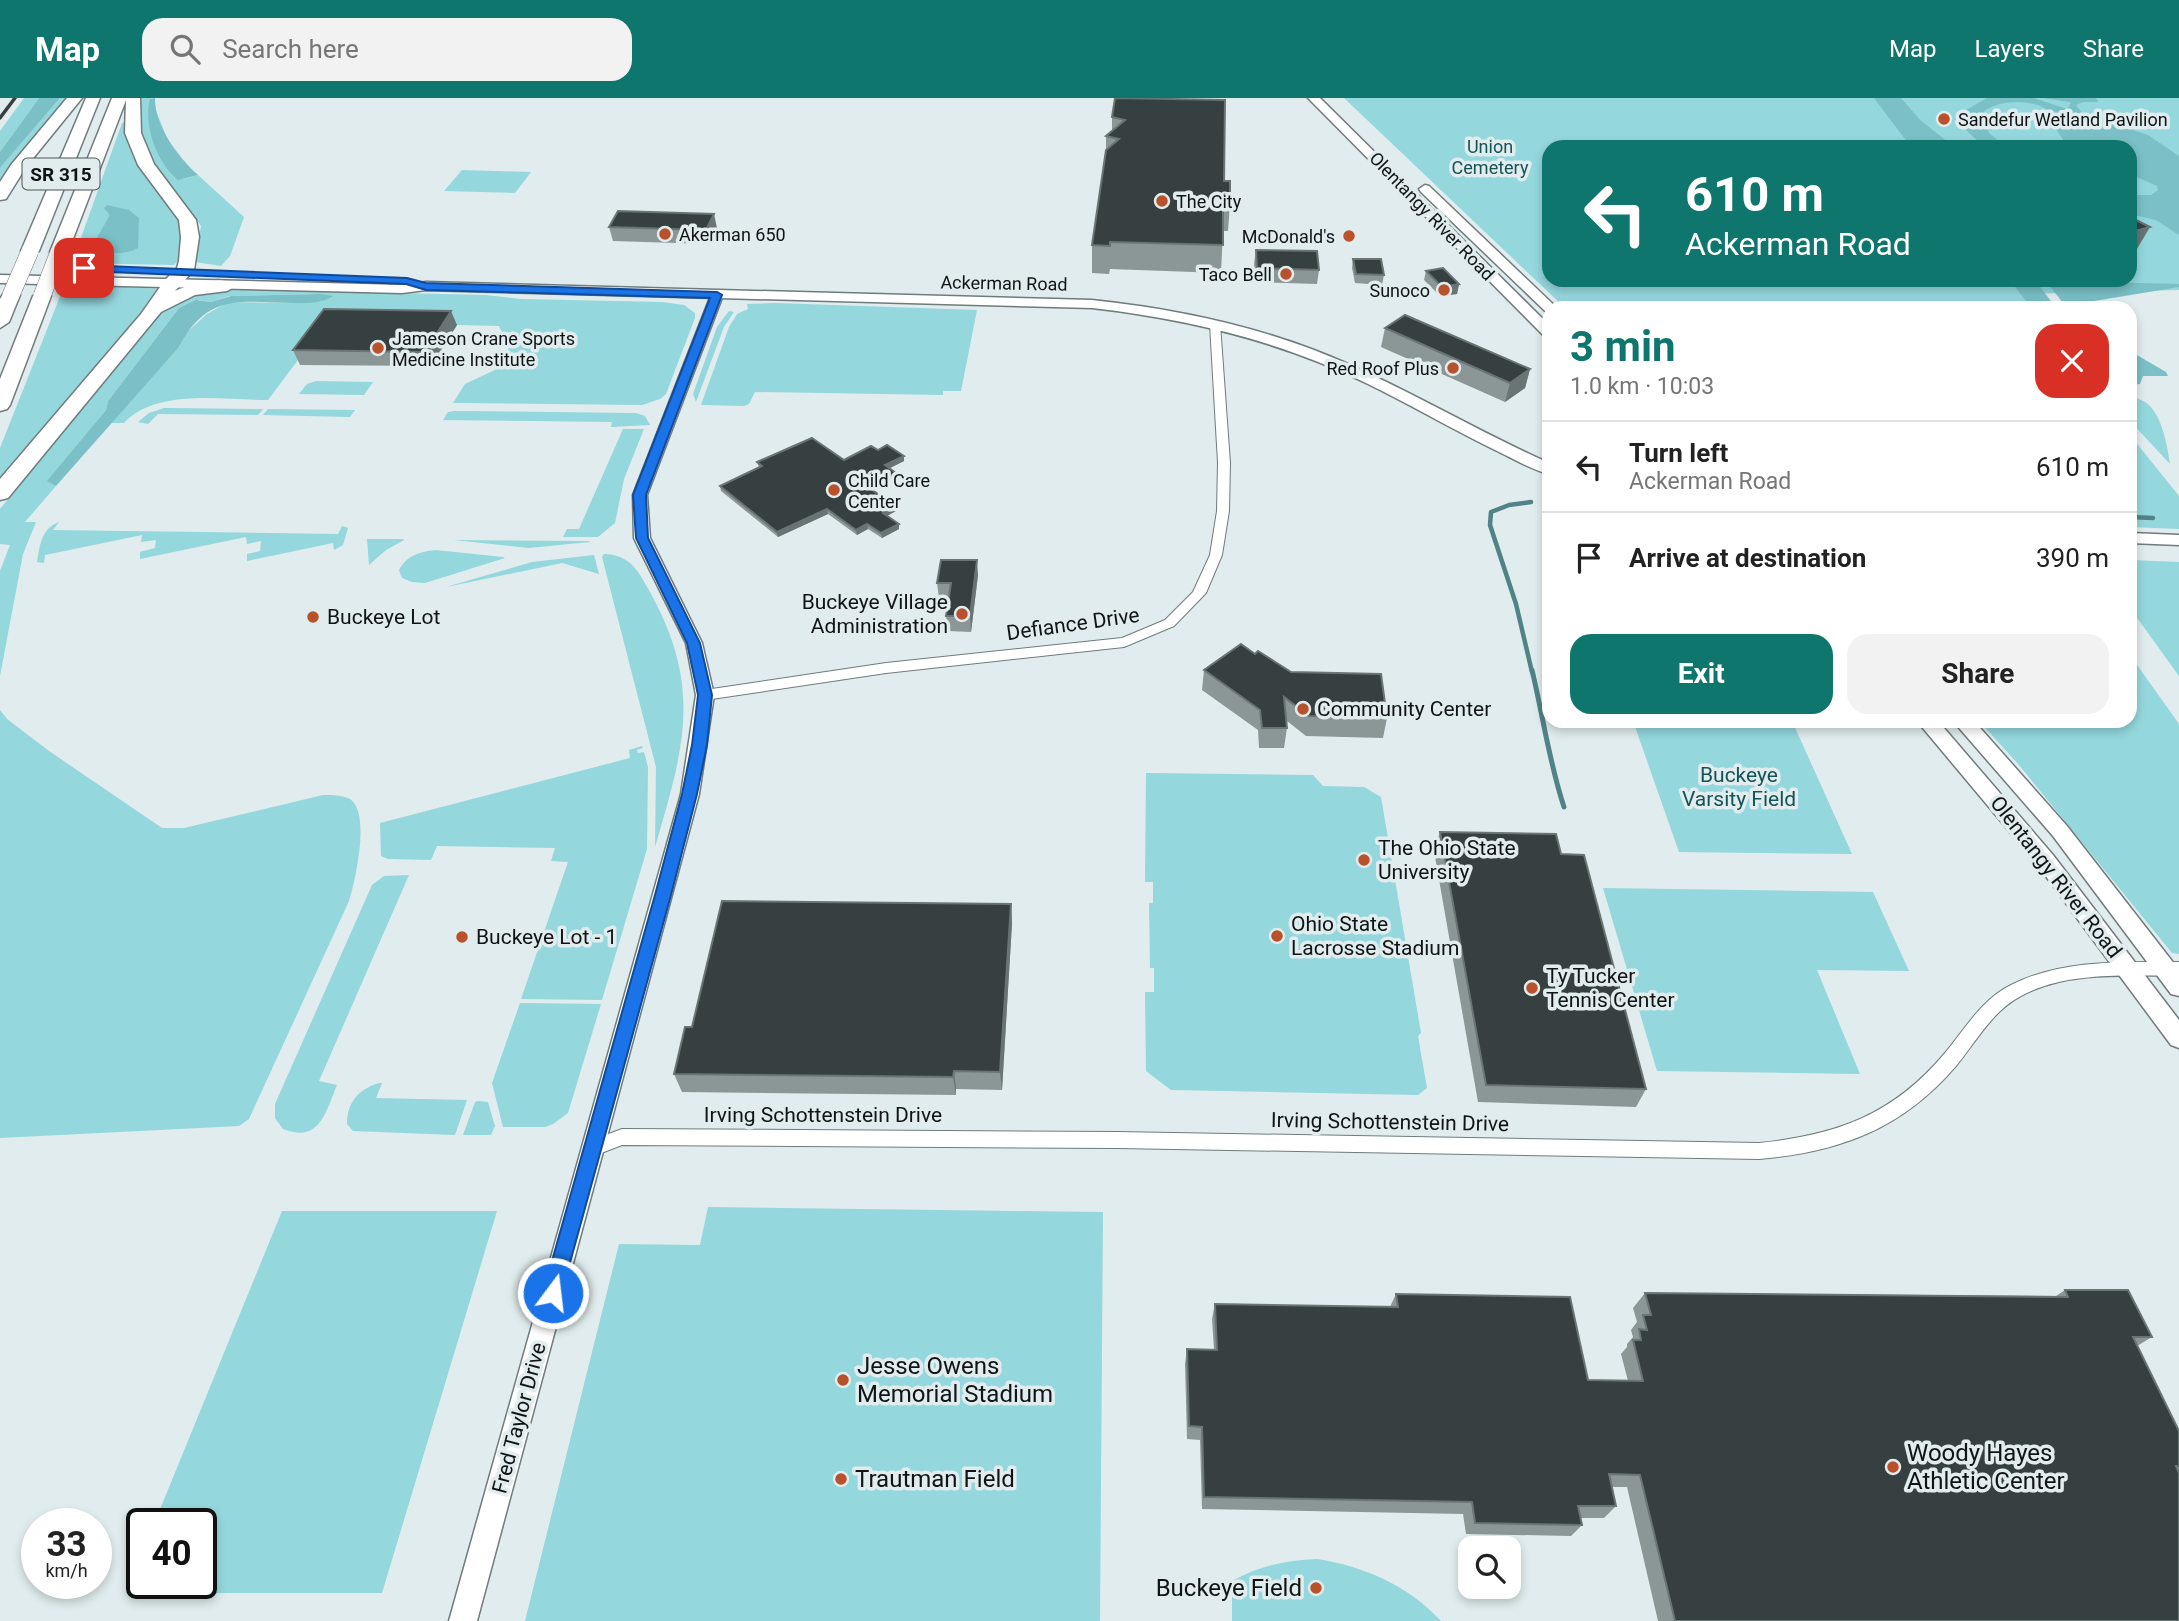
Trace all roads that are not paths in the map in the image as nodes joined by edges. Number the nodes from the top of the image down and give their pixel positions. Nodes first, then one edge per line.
1 (75, 98) edge
2 (93, 98) edge
3 (119, 98) edge
4 (132, 98) edge
5 (1314, 98) edge
6 (1331, 98) edge
7 (1365, 131) dead end
8 (1382, 147) dead end
9 (0, 195) edge
10 (0, 265) edge
11 (185, 270) junction
12 (171, 284) junction
13 (227, 286) junction
14 (426, 286) junction
15 (6, 287) edge
16 (717, 295) junction
17 (1543, 301) edge
18 (148, 318) junction
19 (0, 322) edge
20 (1215, 324) junction
21 (1542, 327) edge
22 (0, 405) edge
23 (1542, 466) edge
24 (0, 493) edge
25 (2137, 538) edge
26 (2179, 540) edge
27 (705, 695) junction
28 (1933, 728) edge
29 (1969, 728) edge
30 (2128, 970) junction
31 (2174, 975) edge
32 (2179, 1038) edge
33 (591, 1149) junction
34 (463, 1621) edge

1 - 9 highway
2 - 15 highway, SR 315, bridge
3 - 22 highway, SR 315, bridge
4 - 11 highway
5 - 21 main road, Olentangy River Road
6 - 7 main road, Olentangy River Road
8 - 17 main road, Olentangy River Road
10 - 11 main road, Ackerman Road
11 - 12 highway
11 - 14 main road, Ackerman Road
12 - 13 main road, Ackerman Road
12 - 15 main road, Ackerman Road
12 - 18 highway
13 - 14 main road, Ackerman Road
13 - 18 highway
14 - 16 main road, Ackerman Road
15 - 19 highway, SR 315
16 - 20 main road, Ackerman Road
16 - 27 street, Fred Taylor Drive
18 - 24 highway
20 - 23 main road, Ackerman Road
20 - 27 street, Defiance Drive
25 - 26 main road
27 - 33 street, Fred Taylor Drive
28 - 30 main road, Olentangy River Road
29 - 31 main road, Olentangy River Road
30 - 31 street, Irving Schottenstein Drive
30 - 32 main road, Olentangy River Road
30 - 33 street, Irving Schottenstein Drive
33 - 34 street, Fred Taylor Drive

